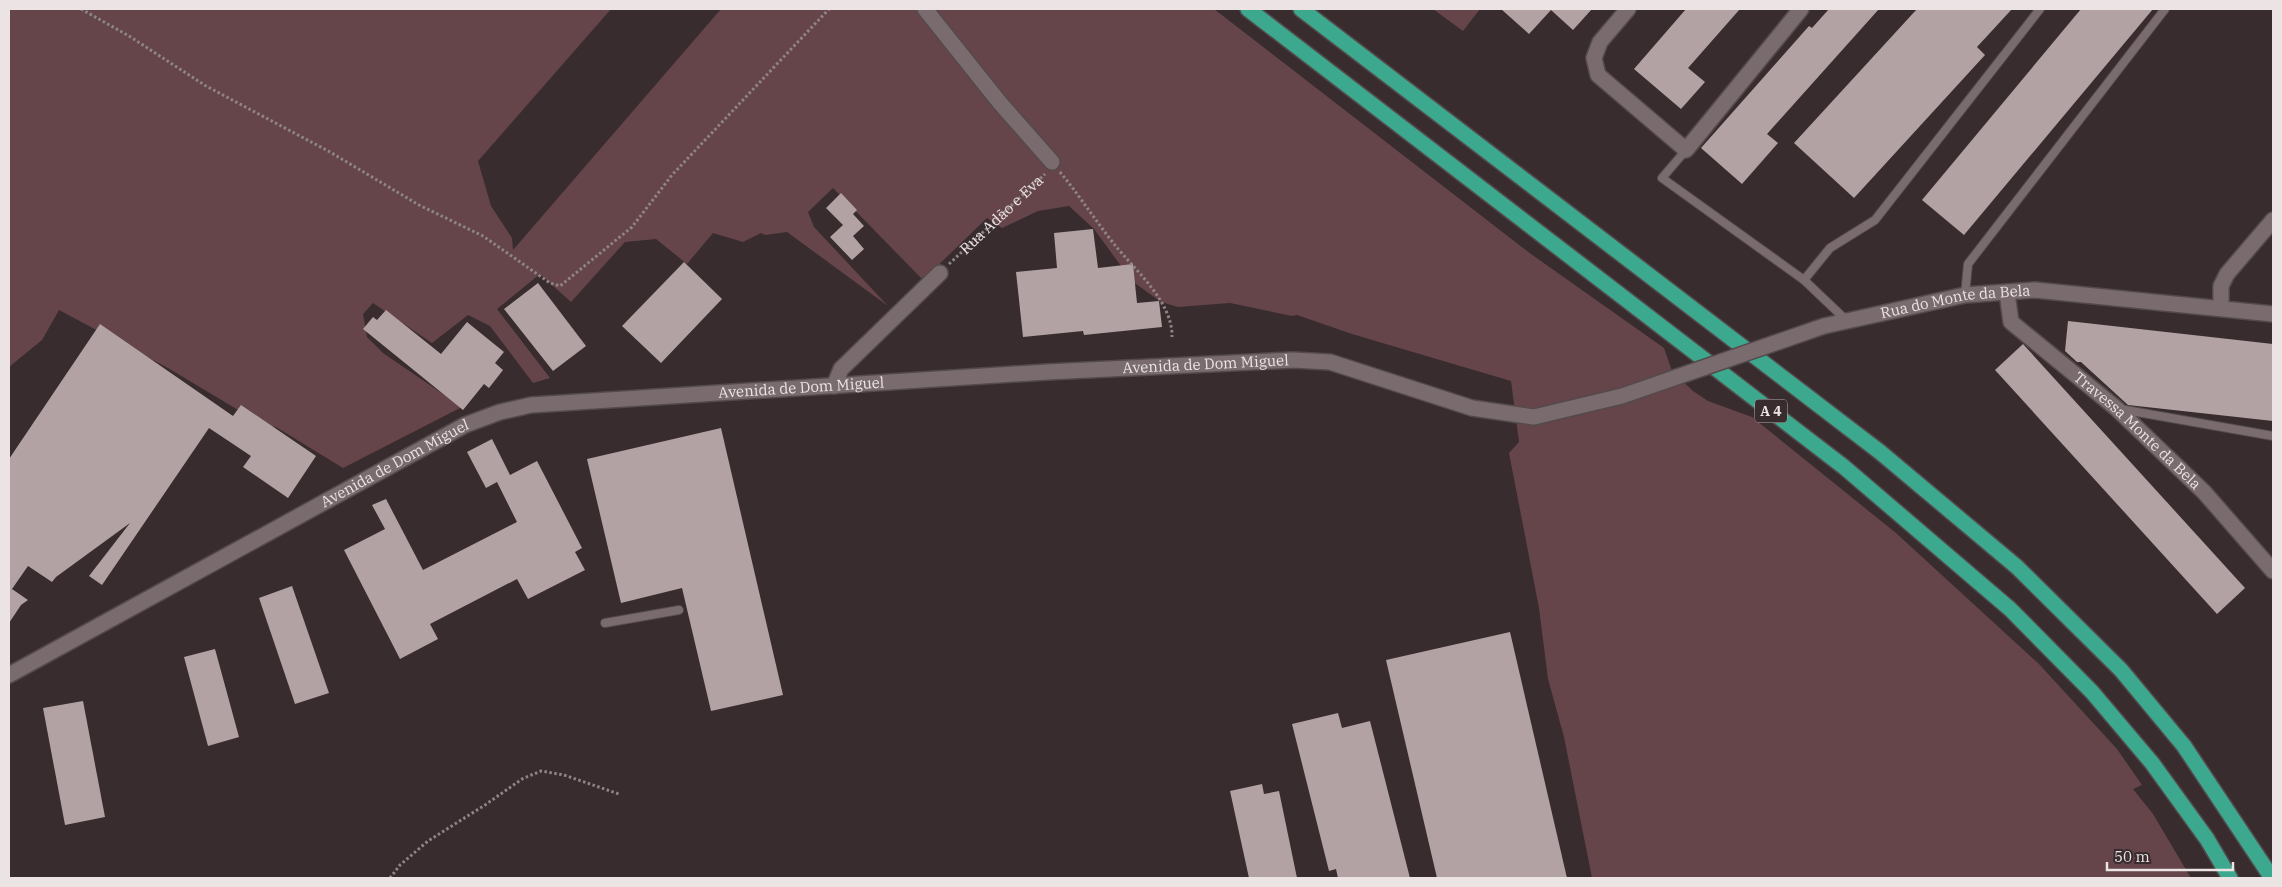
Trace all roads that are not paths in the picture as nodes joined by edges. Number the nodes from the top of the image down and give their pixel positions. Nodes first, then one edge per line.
1 (925, 9) edge
2 (1248, 9) edge
3 (1301, 9) edge
4 (1628, 9) edge
5 (1801, 9) edge
6 (2040, 9) edge
7 (2165, 9) edge
8 (1686, 150) junction
9 (1052, 162) road end
10 (2273, 220) edge
11 (940, 273) road end
12 (1804, 280) junction
13 (2008, 293) junction
14 (1965, 295) junction
15 (2221, 308) junction
16 (2273, 314) edge
17 (1846, 320) junction
18 (834, 386) junction
19 (1648, 387) joint
20 (2116, 408) junction
21 (2273, 436) edge
22 (2273, 568) edge
23 (679, 610) dead end
24 (605, 623) dead end
25 (9, 674) edge
26 (2230, 878) edge
27 (2272, 878) edge

1 - 9 street, Rua Adão e Eva
2 - 26 highway, A 4
3 - 27 highway, A 4
4 - 8 street
5 - 8 street
6 - 12 lane
7 - 14 lane
8 - 12 lane
10 - 15 street
11 - 18 street
12 - 17 lane
13 - 14 street, Rua do Monte da Bela
13 - 15 street, Rua do Monte da Bela
13 - 20 street, Travessa Monte da Bela
14 - 17 street, Rua do Monte da Bela
15 - 16 street, Rua do Monte da Bela
17 - 19 street, Rua do Monte da Bela, bridge
18 - 19 street, Avenida de Dom Miguel
18 - 25 street, Avenida de Dom Miguel
20 - 21 lane
20 - 22 street, Travessa Monte da Bela
23 - 24 lane

